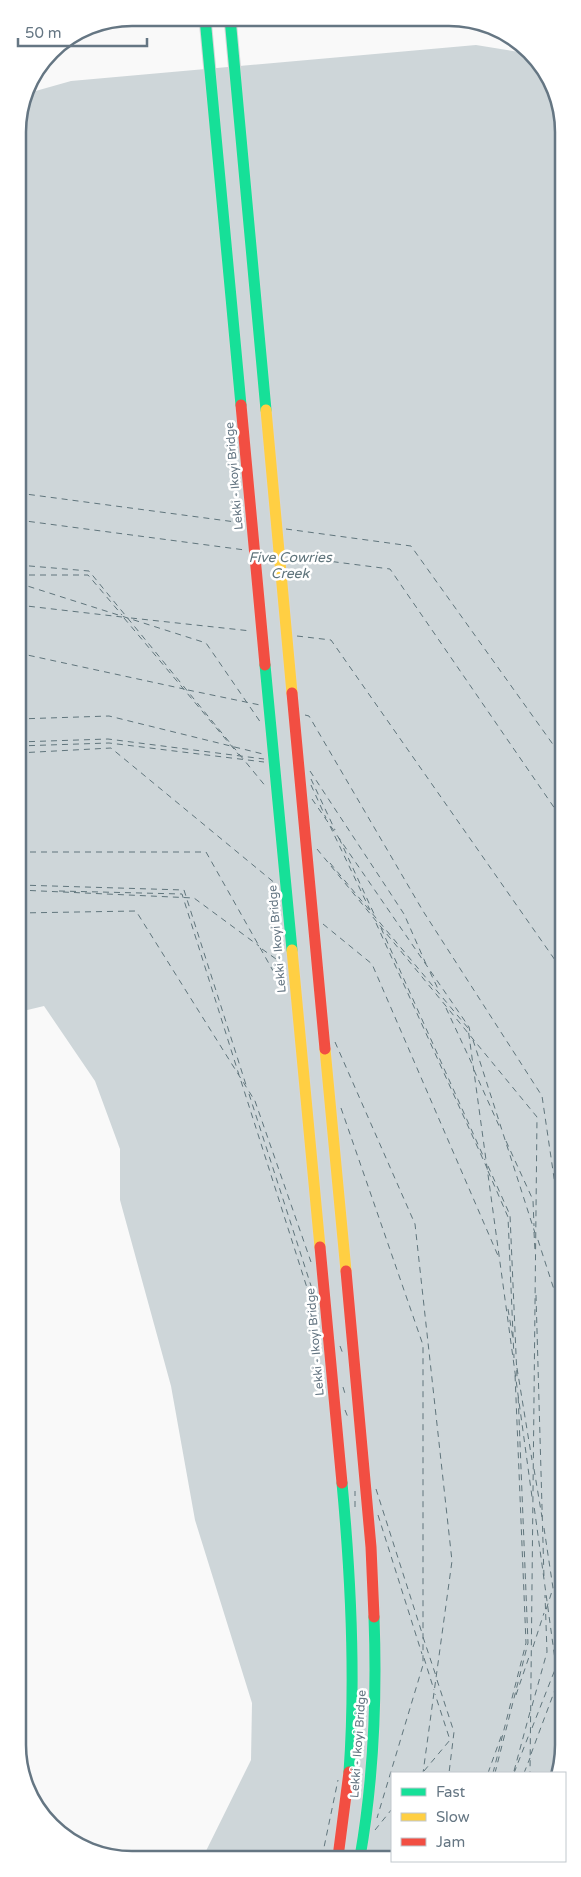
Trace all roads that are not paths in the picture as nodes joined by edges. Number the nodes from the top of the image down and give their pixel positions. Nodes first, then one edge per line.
1 (206, 26) edge
2 (231, 26) edge
3 (339, 1851) edge
4 (361, 1851) edge

1 - 3 main road, Lekki - Ikoyi Bridge
2 - 4 main road, Lekki - Ikoyi Bridge

